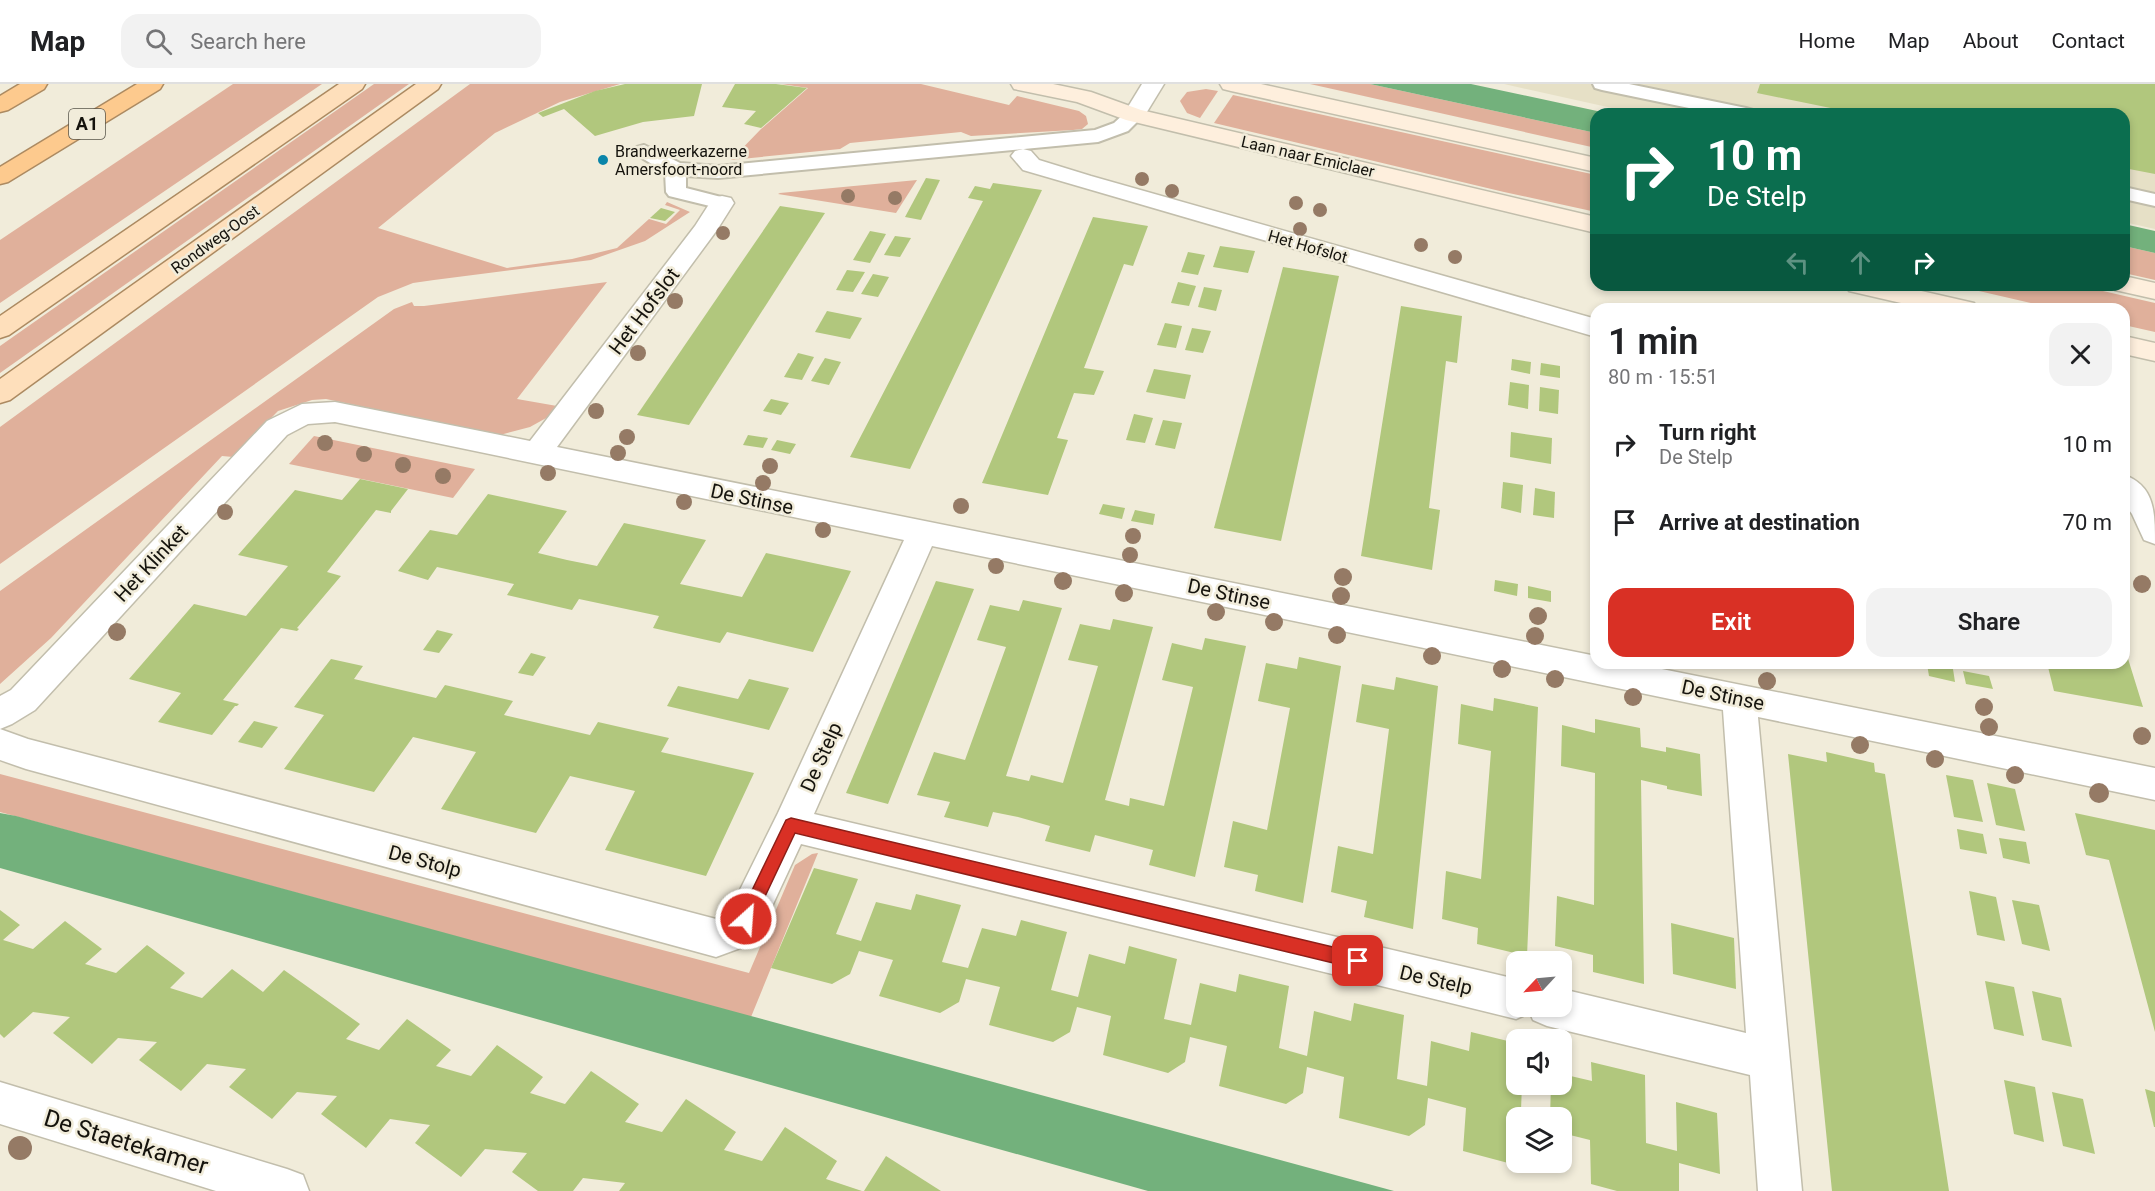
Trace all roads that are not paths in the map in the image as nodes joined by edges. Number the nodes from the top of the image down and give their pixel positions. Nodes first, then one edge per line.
1 (36, 84) edge
2 (152, 84) edge
3 (354, 84) edge
4 (430, 84) edge
5 (1022, 84) edge
6 (1153, 84) edge
7 (1231, 84) edge
8 (1602, 84) edge
9 (0, 105) edge
10 (1717, 108) edge
11 (1134, 115) junction
12 (644, 151) dead end
13 (1023, 156) dead end
14 (1590, 164) edge
15 (675, 169) junction
16 (0, 177) edge
17 (2130, 194) edge
18 (2155, 200) edge
19 (722, 203) joint
20 (1590, 224) edge
21 (2130, 285) edge
22 (1885, 291) edge
23 (2155, 291) edge
24 (1938, 303) edge
25 (1590, 326) edge
26 (0, 329) edge
27 (2130, 346) edge
28 (2155, 352) edge
29 (0, 393) edge
30 (302, 414) joint
31 (536, 454) junction
32 (2130, 490) edge
33 (2155, 532) edge
34 (922, 534) junction
35 (1590, 668) edge
36 (1595, 669) edge
37 (1739, 698) junction
38 (0, 714) edge
39 (0, 744) edge
40 (2155, 784) edge
41 (791, 825) junction
42 (1506, 997) edge
43 (1572, 1012) edge
44 (1768, 1059) junction
45 (0, 1103) edge
46 (287, 1191) edge
47 (1780, 1191) edge

1 - 9 highway
2 - 16 highway, A1
3 - 26 main road
4 - 29 main road, Rondweg-Oost
5 - 11 main road, Laan naar Emiclaer
6 - 11 street
7 - 14 main road
8 - 10 lane
11 - 15 lane
11 - 20 main road, Laan naar Emiclaer
12 - 15 lane
13 - 25 street, Het Hofslot
15 - 19 lane, Het Hofslot
17 - 18 lane
19 - 31 street, Het Hofslot
21 - 23 main road
22 - 24 main road
27 - 28 main road
30 - 31 street, De Stinse
30 - 38 street, Het Klinket
31 - 34 street, De Stinse
32 - 33 street
34 - 35 street, De Stinse
34 - 41 street, De Stelp
36 - 37 street, De Stinse
37 - 40 street, De Stinse
37 - 44 street
39 - 41 street, De Stolp
41 - 42 street, De Stelp
43 - 44 street
44 - 47 street
45 - 46 street, De Staetekamer

